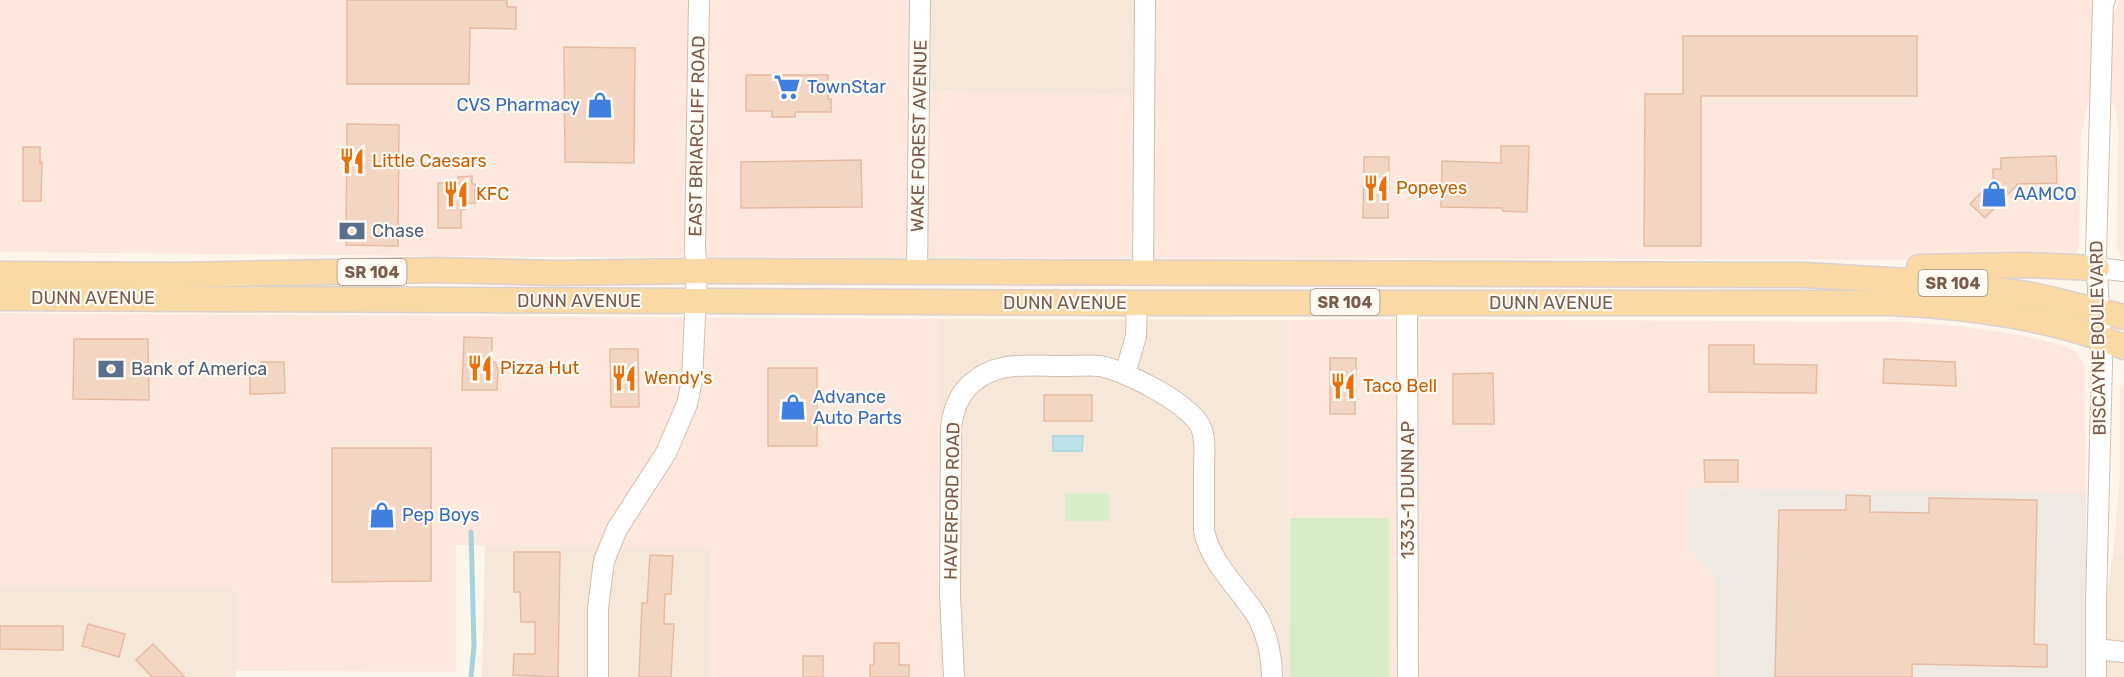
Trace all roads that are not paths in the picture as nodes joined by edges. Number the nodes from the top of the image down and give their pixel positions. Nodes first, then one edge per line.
1 (699, 0) edge
2 (920, 0) edge
3 (1145, 0) edge
4 (2104, 1) edge
5 (2097, 268) junction
6 (697, 271) junction
7 (2124, 271) edge
8 (917, 273) junction
9 (1143, 273) junction
10 (0, 274) edge
11 (1178, 274) junction
12 (1465, 274) junction
13 (1754, 275) junction
14 (1805, 275) junction
15 (0, 298) edge
16 (695, 301) junction
17 (1089, 303) junction
18 (1137, 303) junction
19 (1407, 303) junction
20 (1687, 303) junction
21 (2099, 311) junction
22 (2124, 314) edge
23 (2101, 338) junction
24 (2124, 347) edge
25 (1125, 374) junction
26 (2096, 649) junction
27 (2124, 652) edge
28 (597, 677) edge
29 (954, 677) edge
30 (1272, 677) edge
31 (1408, 677) edge
32 (2096, 677) edge

1 - 6 street, EAST BRIARCLIFF ROAD
2 - 8 street, WAKE FOREST AVENUE
3 - 9 street
4 - 5 street, BISCAYNE BOULEVARD
5 - 7 street
5 - 14 main road
5 - 21 street, BISCAYNE BOULEVARD
6 - 8 main road, DUNN AVENUE / SR 104
6 - 10 main road, DUNN AVENUE / SR 104
6 - 16 street, EAST BRIARCLIFF ROAD
8 - 9 main road, DUNN AVENUE / SR 104
9 - 11 main road, DUNN AVENUE / SR 104
9 - 17 main road
11 - 12 main road, DUNN AVENUE / SR 104
11 - 18 main road
12 - 13 main road, DUNN AVENUE / SR 104
12 - 19 main road
13 - 14 main road, DUNN AVENUE / SR 104
13 - 20 main road
14 - 21 main road, DUNN AVENUE / SR 104
15 - 16 main road, DUNN AVENUE / SR 104
16 - 17 main road, DUNN AVENUE / SR 104
16 - 28 street, EAST BRIARCLIFF ROAD
17 - 18 main road, DUNN AVENUE / SR 104
18 - 19 main road, DUNN AVENUE / SR 104
18 - 25 street
19 - 20 main road, DUNN AVENUE / SR 104
19 - 31 street, 1333-1 DUNN AP
20 - 23 main road, DUNN AVENUE / SR 104
21 - 22 main road, DUNN AVENUE / SR 104
21 - 23 street, BISCAYNE BOULEVARD
23 - 24 main road, DUNN AVENUE / SR 104
23 - 26 street, BISCAYNE BOULEVARD
25 - 29 street, HAVERFORD ROAD
25 - 30 street, HAVERFORD ROAD
26 - 27 street
26 - 32 street, BISCAYNE BOULEVARD

